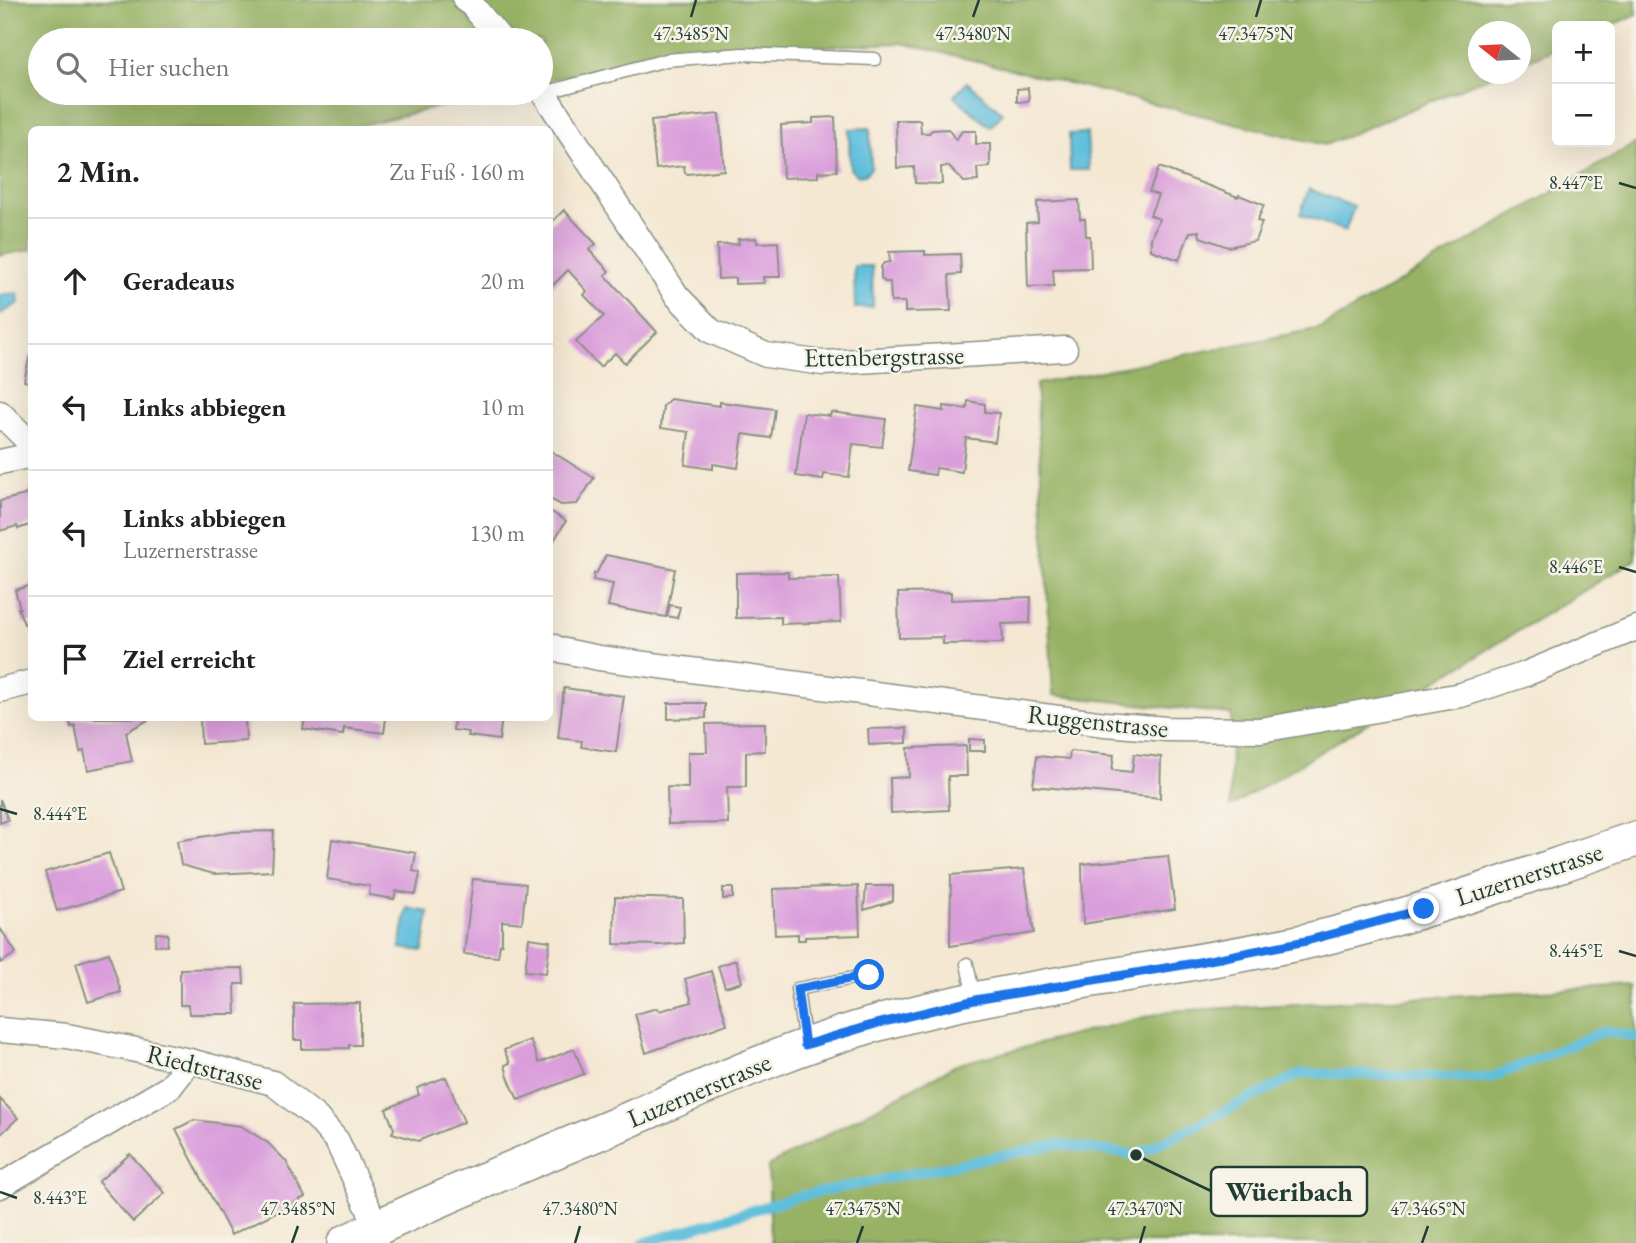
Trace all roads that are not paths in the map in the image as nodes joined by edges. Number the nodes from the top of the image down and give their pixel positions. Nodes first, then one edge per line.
1 (465, 0) edge
2 (491, 28) edge
3 (875, 59) dead end
4 (553, 88) edge
5 (552, 105) edge
6 (1065, 349) dead end
7 (0, 414) edge
8 (28, 441) edge
9 (28, 456) edge
10 (0, 462) edge
11 (1636, 628) edge
12 (553, 646) edge
13 (28, 683) edge
14 (0, 690) edge
15 (1636, 839) edge
16 (967, 964) dead end
17 (869, 975) dead end
18 (975, 1000) junction
19 (0, 1030) edge
20 (805, 1045) junction
21 (190, 1061) junction
22 (0, 1186) edge
23 (377, 1227) junction
24 (345, 1243) edge

1 - 2 street
3 - 4 lane
5 - 6 street, Ettenbergstrasse
7 - 8 street
9 - 10 street
11 - 12 street, Ruggenstrasse
13 - 14 street
15 - 18 main road, Luzernerstrasse
16 - 18 lane
17 - 20 lane
18 - 20 main road, Luzernerstrasse
19 - 21 street, Riedtstrasse
20 - 23 main road, Luzernerstrasse
21 - 22 street
21 - 23 street, Riedtstrasse
23 - 24 main road, Luzernerstrasse

